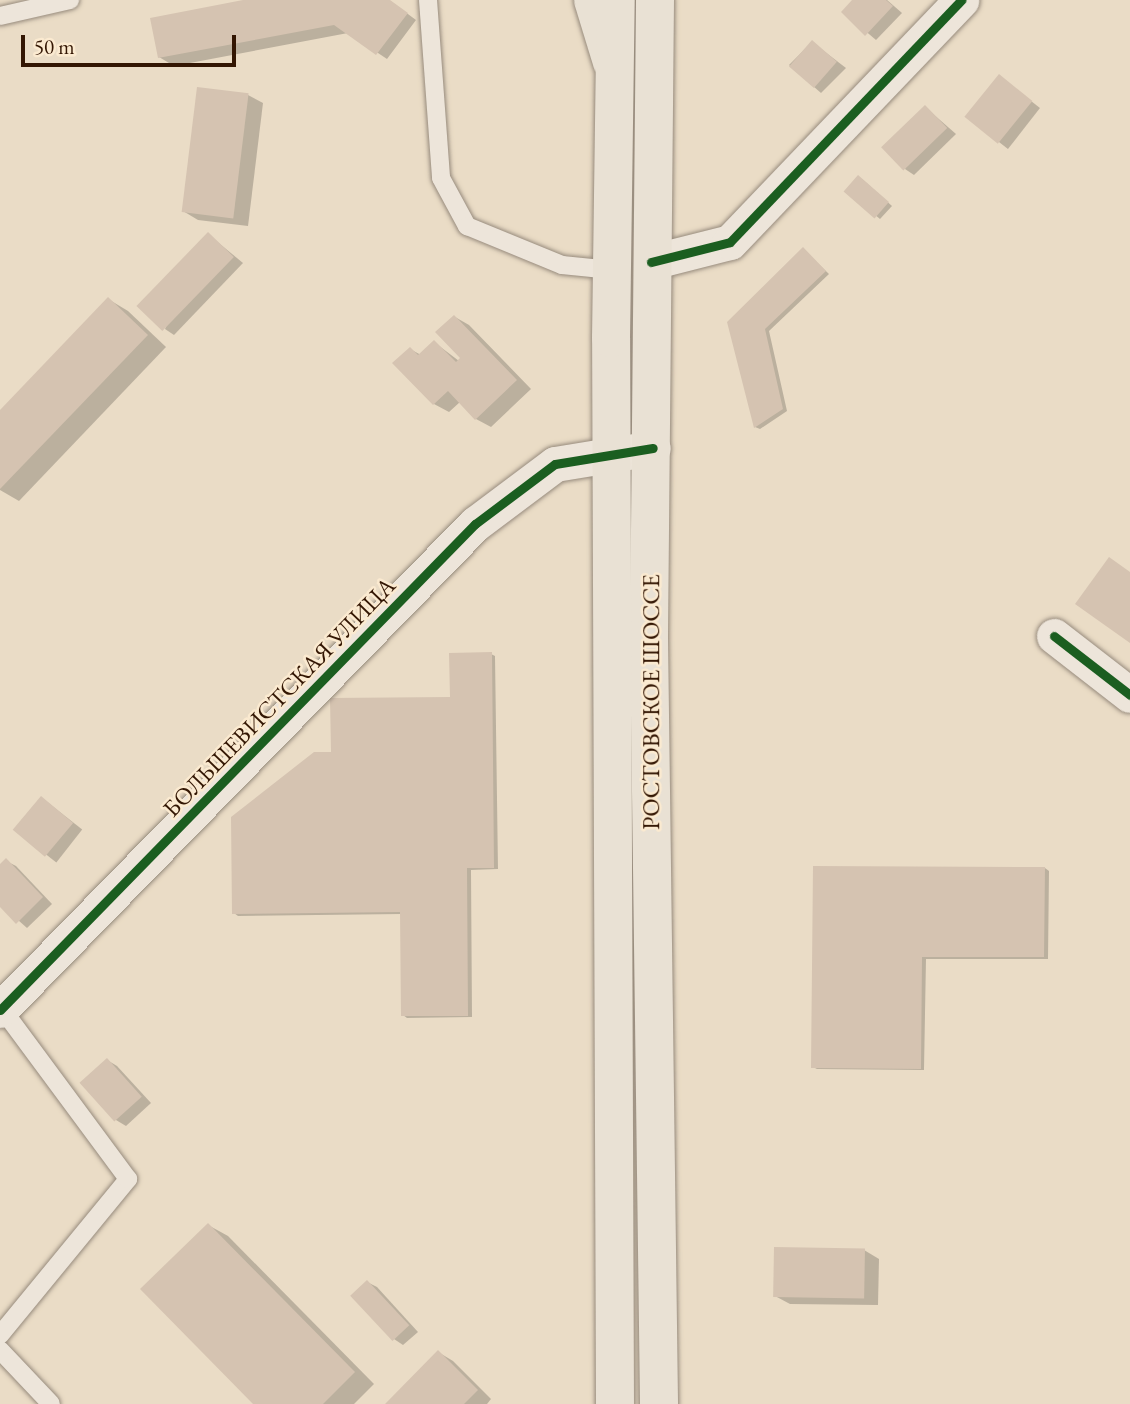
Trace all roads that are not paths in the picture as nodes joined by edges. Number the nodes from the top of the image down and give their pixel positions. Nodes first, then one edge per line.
1 (70, 0) edge
2 (428, 0) edge
3 (593, 0) edge
4 (616, 0) edge
5 (655, 0) edge
6 (961, 0) edge
7 (0, 16) edge
8 (615, 72) junction
9 (651, 262) junction
10 (612, 271) junction
11 (653, 448) junction
12 (612, 452) junction
13 (1054, 636) dead end
14 (1130, 695) edge
15 (1, 1010) edge
16 (0, 1335) edge
17 (0, 1350) edge
18 (51, 1404) edge
19 (615, 1404) edge
20 (659, 1404) edge

1 - 7 lane
2 - 10 lane
3 - 8 main road
4 - 8 main road, РОСТОВСКОЕ ШОССЕ
5 - 9 main road, РОСТОВСКОЕ ШОССЕ
6 - 9 street
8 - 10 main road, РОСТОВСКОЕ ШОССЕ
9 - 11 main road, РОСТОВСКОЕ ШОССЕ
10 - 12 main road, РОСТОВСКОЕ ШОССЕ
11 - 12 street, БОЛЬШЕВИСТСКАЯ УЛИЦА
11 - 20 main road, РОСТОВСКОЕ ШОССЕ
12 - 15 street, БОЛЬШЕВИСТСКАЯ УЛИЦА
12 - 19 main road, РОСТОВСКОЕ ШОССЕ
13 - 14 street
15 - 16 lane
17 - 18 lane

